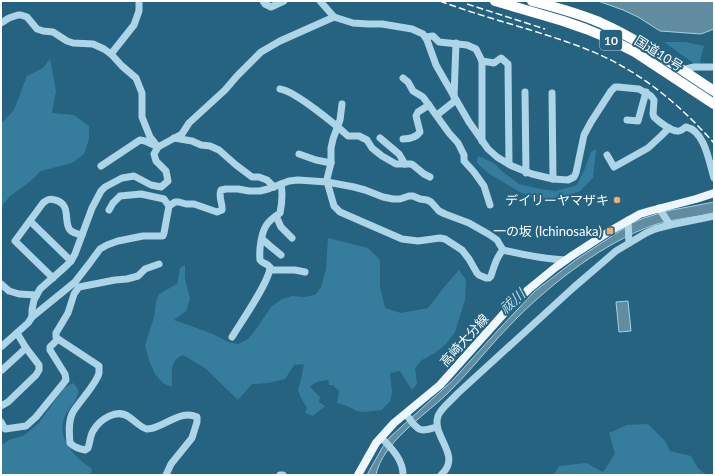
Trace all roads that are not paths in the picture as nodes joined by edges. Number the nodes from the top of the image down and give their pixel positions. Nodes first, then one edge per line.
1 (139, 1) edge
2 (263, 1) edge
3 (284, 1) edge
4 (320, 1) edge
5 (496, 1) edge
6 (532, 1) edge
7 (334, 16) junction
8 (1, 23) edge
9 (426, 37) junction
10 (456, 43) junction
11 (111, 54) junction
12 (482, 62) junction
13 (714, 68) edge
14 (682, 70) junction
15 (403, 78) dead end
16 (280, 89) dead end
17 (714, 91) edge
18 (525, 92) dead end
19 (646, 92) junction
20 (552, 93) dead end
21 (455, 98) junction
22 (342, 104) dead end
23 (714, 104) edge
24 (429, 105) junction
25 (437, 115) junction
26 (627, 120) dead end
27 (337, 126) junction
28 (669, 128) junction
29 (174, 138) junction
30 (380, 138) dead end
31 (403, 139) dead end
32 (482, 141) junction
33 (158, 147) junction
34 (299, 154) dead end
35 (607, 155) dead end
36 (331, 163) junction
37 (405, 164) junction
38 (509, 164) junction
39 (101, 166) dead end
40 (526, 173) junction
41 (430, 177) dead end
42 (714, 178) edge
43 (553, 179) junction
44 (327, 182) junction
45 (277, 185) junction
46 (714, 193) edge
47 (490, 205) dead end
48 (169, 206) junction
49 (660, 209) junction
50 (109, 210) dead end
51 (276, 216) junction
52 (714, 216) edge
53 (30, 221) junction
54 (628, 223) junction
55 (669, 224) junction
56 (82, 235) junction
57 (292, 238) dead end
58 (262, 239) junction
59 (629, 241) junction
60 (503, 250) junction
61 (281, 255) dead end
62 (565, 260) junction
63 (71, 261) junction
64 (159, 264) dead end
65 (270, 270) junction
66 (305, 272) dead end
67 (53, 278) junction
68 (1, 284) edge
69 (77, 285) junction
70 (36, 295) junction
71 (32, 317) junction
72 (17, 334) junction
73 (232, 337) dead end
74 (58, 339) junction
75 (1, 347) edge
76 (26, 348) junction
77 (1, 371) edge
78 (1, 406) edge
79 (406, 415) junction
80 (1, 422) edge
81 (437, 427) junction
82 (383, 439) junction
83 (360, 474) edge
84 (166, 475) edge
85 (280, 475) edge
86 (283, 475) edge
87 (403, 475) edge
88 (441, 475) edge

1 - 11 street
2 - 3 street
4 - 7 street
5 - 23 highway, 国道10号 / 10
6 - 14 highway, 国道10号 / 10
7 - 9 street
7 - 29 street
8 - 11 street
9 - 10 street
9 - 21 street
10 - 12 street
10 - 21 street
11 - 33 street
12 - 32 street
12 - 38 street
13 - 14 street
14 - 17 highway, 国道10号 / 10
15 - 24 street
16 - 27 street
18 - 40 street
19 - 26 street
19 - 28 street
19 - 43 street
20 - 43 street
21 - 25 street
21 - 32 street
22 - 27 street
24 - 25 street
24 - 31 street
25 - 47 street
27 - 36 street
27 - 37 street
28 - 35 street
28 - 42 street
29 - 33 street
29 - 45 street
30 - 37 street
32 - 38 street
33 - 39 street
33 - 56 street
34 - 36 street
36 - 44 street
37 - 41 street
38 - 40 street
40 - 43 street
44 - 45 street
44 - 60 street
44 - 60 street
45 - 48 street
45 - 51 street
46 - 49 main road, 高崎大分線
48 - 50 street
48 - 69 street
49 - 54 main road, 高崎大分線
49 - 55 street
51 - 57 street
51 - 58 street
52 - 55 street
53 - 56 street
53 - 63 street
53 - 67 street
54 - 59 street
54 - 62 main road, 高崎大分線
55 - 59 street
56 - 63 street
58 - 61 street
58 - 65 street
59 - 81 street
60 - 62 street
62 - 79 main road, 高崎大分線
63 - 67 street
64 - 69 street
65 - 66 street
65 - 73 street
67 - 70 street
68 - 70 street
69 - 71 street
69 - 74 street
70 - 71 street
71 - 72 street
72 - 75 street
72 - 76 street
74 - 80 street
74 - 84 street
76 - 77 street
76 - 78 street
79 - 81 street
79 - 82 main road, 高崎大分線
81 - 88 street
82 - 83 main road, 高崎大分線
82 - 87 street
85 - 86 street

